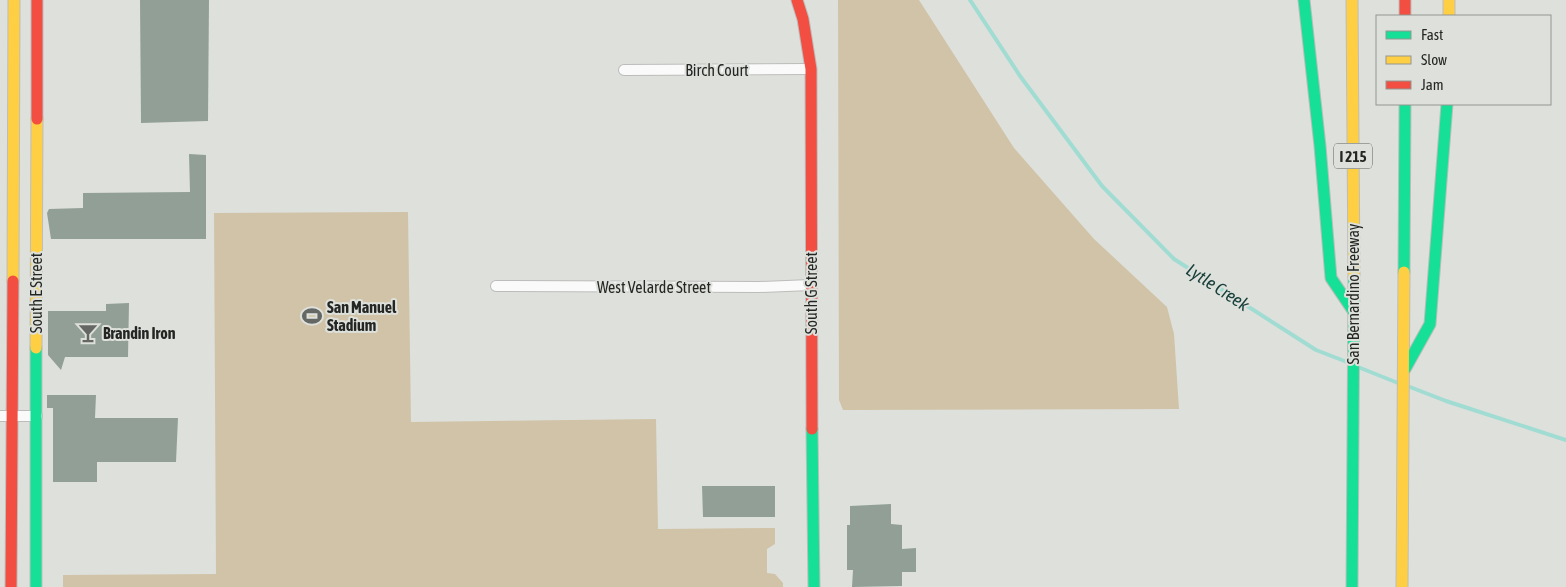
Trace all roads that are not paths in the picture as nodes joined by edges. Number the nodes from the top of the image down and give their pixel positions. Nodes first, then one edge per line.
1 (14, 0) edge
2 (37, 0) edge
3 (797, 0) edge
4 (1304, 0) edge
5 (1352, 0) edge
6 (1405, 0) edge
7 (1449, 0) edge
8 (1405, 15) edge
9 (1449, 15) edge
10 (811, 69) junction
11 (624, 70) dead end
12 (1405, 105) edge
13 (1447, 105) edge
14 (810, 285) junction
15 (496, 286) dead end
16 (1354, 312) junction
17 (1404, 370) junction
18 (6, 416) edge
19 (37, 416) junction
20 (11, 587) edge
21 (36, 587) edge
22 (814, 587) edge
23 (1352, 587) edge
24 (1402, 587) edge

1 - 18 main road, South E Street
2 - 19 main road, South E Street
3 - 10 main road, South G Street
4 - 16 main road
5 - 16 main road, San Bernardino Freeway / I 215
6 - 8 main road
7 - 9 main road
10 - 11 street, Birch Court
10 - 14 main road, South G Street
12 - 17 main road
13 - 17 main road
14 - 15 street, West Velarde Street
14 - 22 main road, South G Street
16 - 23 main road, San Bernardino Freeway / I 215
17 - 24 main road
18 - 19 street
18 - 20 main road, South E Street
19 - 21 main road, South E Street

